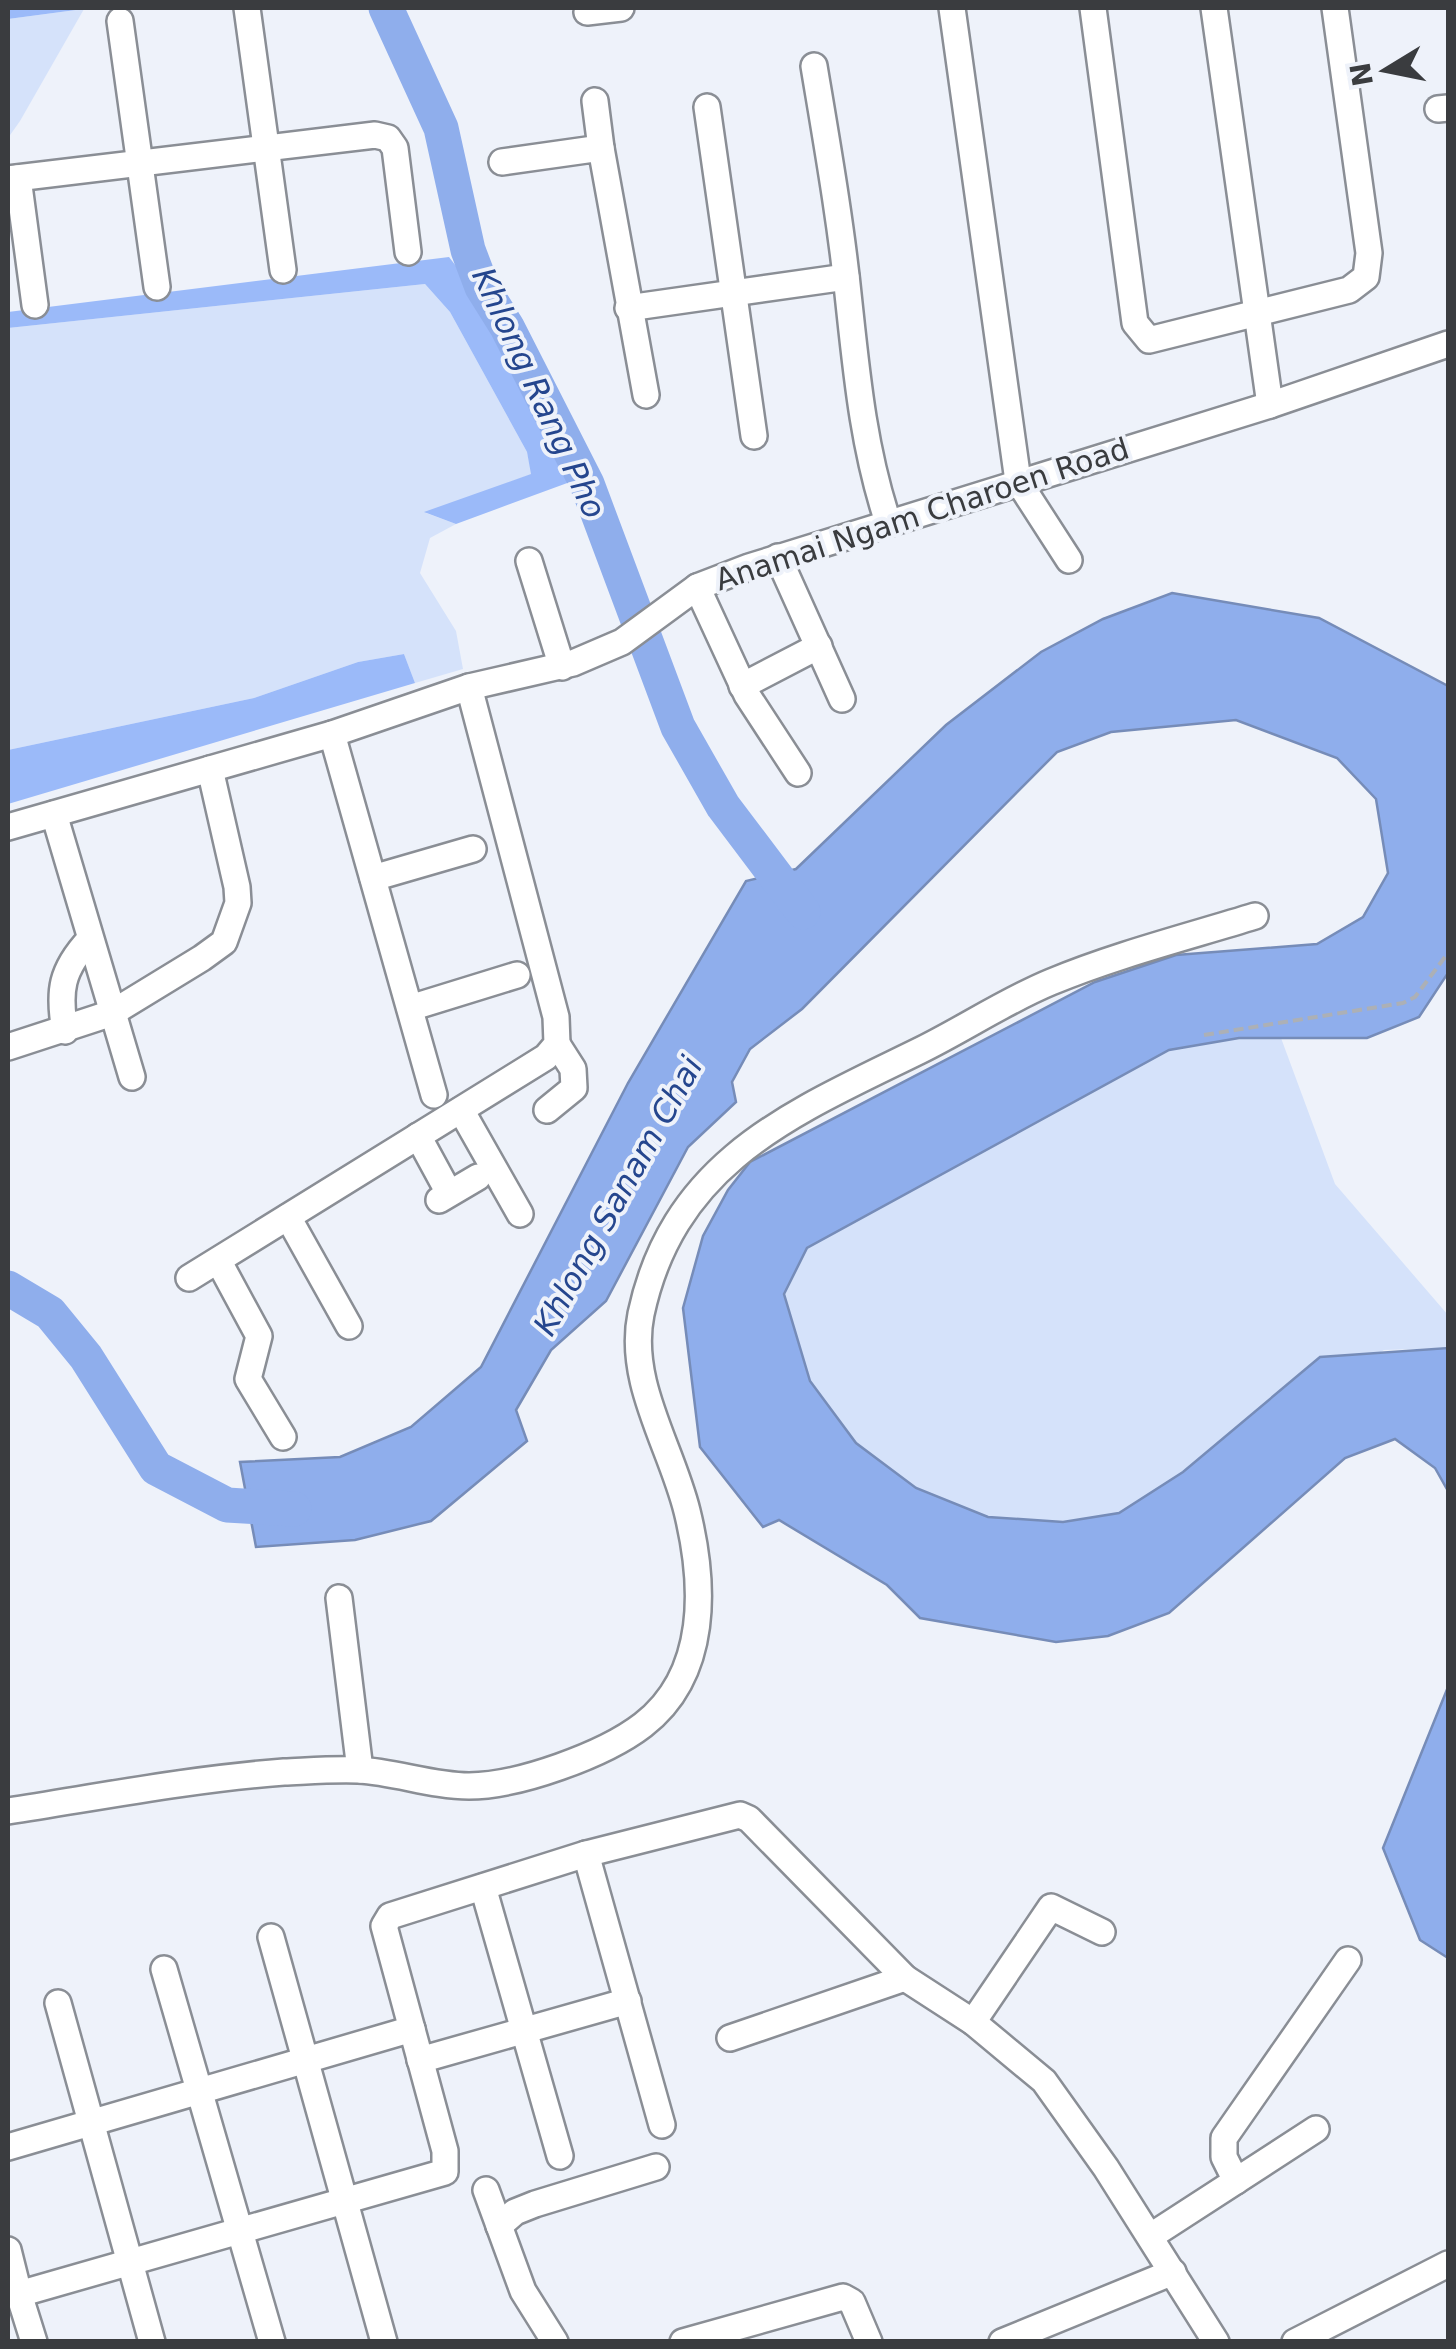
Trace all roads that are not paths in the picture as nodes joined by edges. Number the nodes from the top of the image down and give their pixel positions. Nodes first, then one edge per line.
1 (247, 8) edge
2 (621, 8) edge
3 (952, 8) edge
4 (1093, 8) edge
5 (1214, 8) edge
6 (1335, 8) edge
7 (588, 12) dead end
8 (120, 21) dead end
9 (814, 66) dead end
10 (595, 101) dead end
11 (708, 107) dead end
12 (601, 148) junction
13 (267, 150) junction
14 (502, 162) dead end
15 (140, 165) junction
16 (13, 178) edge
17 (408, 252) dead end
18 (283, 270) dead end
19 (846, 276) junction
20 (157, 287) dead end
21 (734, 291) junction
22 (35, 305) dead end
23 (628, 308) junction
24 (1256, 311) junction
25 (1448, 344) edge
26 (646, 395) dead end
27 (1270, 405) junction
28 (754, 436) dead end
29 (1018, 481) junction
30 (888, 522) junction
31 (778, 558) junction
32 (1069, 560) dead end
33 (529, 562) dead end
34 (697, 587) junction
35 (819, 646) junction
36 (562, 667) junction
37 (742, 686) junction
38 (469, 688) junction
39 (842, 700) dead end
40 (332, 734) junction
41 (210, 770) junction
42 (798, 773) dead end
43 (54, 814) junction
44 (8, 828) edge
45 (473, 849) dead end
46 (373, 878) junction
47 (1255, 916) dead end
48 (90, 939) junction
49 (517, 975) dead end
50 (410, 1008) junction
51 (112, 1014) junction
52 (65, 1031) junction
53 (557, 1044) junction
54 (8, 1047) edge
55 (132, 1078) dead end
56 (434, 1095) dead end
57 (460, 1110) junction
58 (546, 1110) dead end
59 (418, 1136) junction
60 (478, 1176) dead end
61 (520, 1214) dead end
62 (288, 1217) junction
63 (219, 1262) junction
64 (190, 1278) dead end
65 (348, 1326) dead end
66 (283, 1437) dead end
67 (339, 1598) dead end
68 (360, 1770) junction
69 (8, 1811) edge
70 (586, 1854) junction
71 (482, 1887) junction
72 (1102, 1932) dead end
73 (271, 1938) dead end
74 (1348, 1960) dead end
75 (164, 1969) dead end
76 (904, 1978) junction
77 (628, 2001) junction
78 (58, 2002) dead end
79 (973, 2022) junction
80 (412, 2029) junction
81 (524, 2030) junction
82 (730, 2038) dead end
83 (420, 2060) junction
84 (304, 2061) junction
85 (201, 2092) junction
86 (91, 2123) junction
87 (662, 2125) dead end
88 (1316, 2129) dead end
89 (8, 2146) edge
90 (560, 2156) dead end
91 (656, 2168) dead end
92 (1236, 2180) junction
93 (486, 2190) dead end
94 (344, 2204) junction
95 (499, 2226) junction
96 (241, 2232) junction
97 (1150, 2236) junction
98 (8, 2250) edge
99 (130, 2263) junction
100 (1448, 2264) edge
101 (1174, 2272) junction
102 (19, 2294) junction
103 (381, 2341) edge
104 (34, 2342) edge
105 (152, 2342) edge
106 (272, 2342) edge
107 (554, 2342) edge
108 (683, 2342) edge
109 (869, 2342) edge
110 (1002, 2342) edge
111 (1216, 2342) edge
112 (1294, 2342) edge

1 - 13 street
2 - 7 street
3 - 29 street
4 - 24 street
5 - 24 street
6 - 24 street
8 - 15 street
9 - 19 street
10 - 12 street
11 - 21 street
12 - 14 street
12 - 23 street
13 - 15 street
13 - 17 street
13 - 18 street
15 - 16 street
15 - 20 street
16 - 22 street
19 - 21 street
19 - 30 street
21 - 23 street
21 - 28 street
23 - 26 street
24 - 27 street
25 - 27 street, Anamai Ngam Charoen Road
27 - 29 street, Anamai Ngam Charoen Road
29 - 30 street, Anamai Ngam Charoen Road
29 - 32 street
30 - 31 street, Anamai Ngam Charoen Road
31 - 34 street, Anamai Ngam Charoen Road
31 - 35 street
33 - 36 street
34 - 36 street, Anamai Ngam Charoen Road
34 - 37 street
35 - 37 street
35 - 39 street
36 - 38 street, Anamai Ngam Charoen Road
37 - 42 street
38 - 40 street, Anamai Ngam Charoen Road
38 - 53 street
40 - 41 street, Anamai Ngam Charoen Road
40 - 46 street
41 - 43 street, Anamai Ngam Charoen Road
41 - 51 street
43 - 44 street, Anamai Ngam Charoen Road
43 - 48 street
45 - 46 street
46 - 50 street
47 - 68 street
48 - 51 street
48 - 52 street
49 - 50 street
50 - 56 street
51 - 52 street
51 - 55 street
52 - 54 street
53 - 57 street
53 - 58 street
57 - 59 street
57 - 61 street
59 - 60 street
59 - 62 street
62 - 63 street
62 - 65 street
63 - 64 street
63 - 66 street
67 - 68 street
68 - 69 street
70 - 71 street
70 - 76 street
70 - 77 street
71 - 80 street
71 - 81 street
72 - 79 street
73 - 84 street
74 - 92 street
75 - 85 street
76 - 79 street
76 - 82 street
77 - 81 street
77 - 87 street
78 - 86 street
79 - 97 street
80 - 83 street
80 - 84 street
81 - 83 street
81 - 90 street
83 - 94 street
84 - 85 street
84 - 94 street
85 - 86 street
85 - 96 street
86 - 89 street
86 - 99 street
88 - 92 street
91 - 95 street
92 - 97 street
93 - 95 street
94 - 96 street
94 - 103 street
95 - 107 street
96 - 99 street
96 - 106 street
97 - 101 street
98 - 102 street
99 - 102 street
99 - 105 street
100 - 112 street
101 - 110 street
101 - 111 street
102 - 104 street
108 - 109 street

